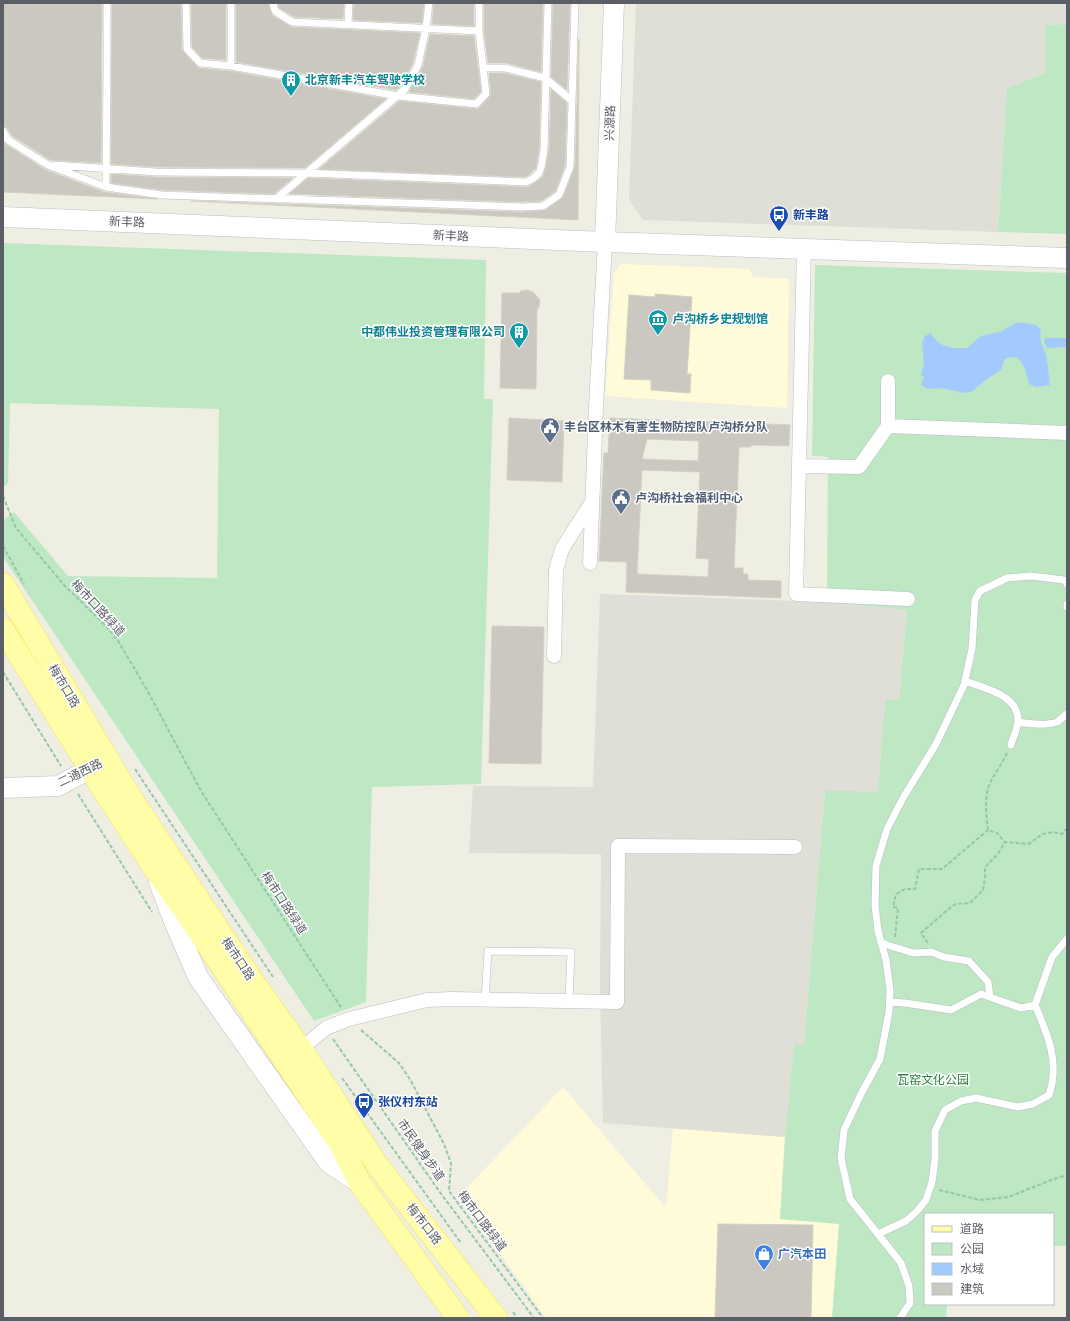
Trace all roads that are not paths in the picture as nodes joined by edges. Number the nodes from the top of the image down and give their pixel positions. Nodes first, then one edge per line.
1 (107, 3) edge
2 (186, 3) edge
3 (231, 3) edge
4 (273, 3) edge
5 (349, 3) edge
6 (429, 3) edge
7 (479, 3) edge
8 (548, 3) edge
9 (575, 3) edge
10 (614, 3) edge
11 (348, 24) junction
12 (426, 28) junction
13 (479, 30) junction
14 (231, 66) junction
15 (483, 68) junction
16 (545, 78) junction
17 (398, 96) junction
18 (572, 100) junction
19 (3, 132) edge
20 (48, 165) junction
21 (106, 168) junction
22 (306, 173) junction
23 (106, 187) junction
24 (276, 199) junction
25 (3, 217) edge
26 (605, 242) junction
27 (804, 249) junction
28 (1067, 258) edge
29 (888, 381) dead end
30 (888, 426) junction
31 (1067, 433) edge
32 (799, 466) junction
33 (592, 502) junction
34 (590, 563) dead end
35 (3, 584) edge
36 (1067, 584) edge
37 (908, 599) dead end
38 (1067, 604) edge
39 (1067, 607) edge
40 (3, 629) edge
41 (3, 641) edge
42 (554, 656) dead end
43 (23, 661) junction
44 (965, 680) junction
45 (1067, 714) edge
46 (1018, 722) junction
47 (1010, 744) road end
48 (99, 764) junction
49 (3, 788) edge
50 (794, 847) dead end
51 (1067, 939) edge
52 (881, 941) junction
53 (990, 997) junction
54 (485, 1000) junction
55 (568, 1001) junction
56 (890, 1002) junction
57 (1035, 1005) junction
58 (301, 1049) junction
59 (878, 1234) junction
60 (504, 1315) edge
61 (458, 1318) edge
62 (900, 1318) edge

1 - 21 lane
2 - 14 lane
3 - 14 lane
4 - 11 lane
5 - 11 lane
6 - 12 lane
7 - 13 lane
8 - 16 lane
9 - 18 lane
10 - 26 street, 兴源路
11 - 12 lane
12 - 13 lane
12 - 17 lane
13 - 15 lane
14 - 17 lane
15 - 16 lane
15 - 17 lane
16 - 18 lane
16 - 22 lane
17 - 22 lane
18 - 24 lane
19 - 20 lane
20 - 21 lane
20 - 23 lane
21 - 22 lane
21 - 23 lane
22 - 24 lane
23 - 24 lane
25 - 26 street, 新丰路
26 - 27 street, 新丰路
26 - 33 street
27 - 28 street, 新丰路
27 - 32 street
29 - 30 street
30 - 31 street
30 - 32 street
32 - 37 street
33 - 34 street
33 - 42 street
35 - 48 main road, 梅市口路
36 - 44 lane
38 - 39 lane
40 - 43 main road, 梅市口路
41 - 43 street
43 - 48 main road, 梅市口路
44 - 46 lane
44 - 52 lane
45 - 46 lane
46 - 47 lane
48 - 49 street, 二通西路
48 - 58 main road, 梅市口路
48 - 61 main road, 梅市口路
50 - 55 street
51 - 57 lane
52 - 53 lane
52 - 56 lane
53 - 56 lane
53 - 57 lane
54 - 55 street
54 - 55 lane
54 - 58 street
56 - 59 lane
57 - 59 lane
58 - 60 main road, 梅市口路
59 - 62 lane

